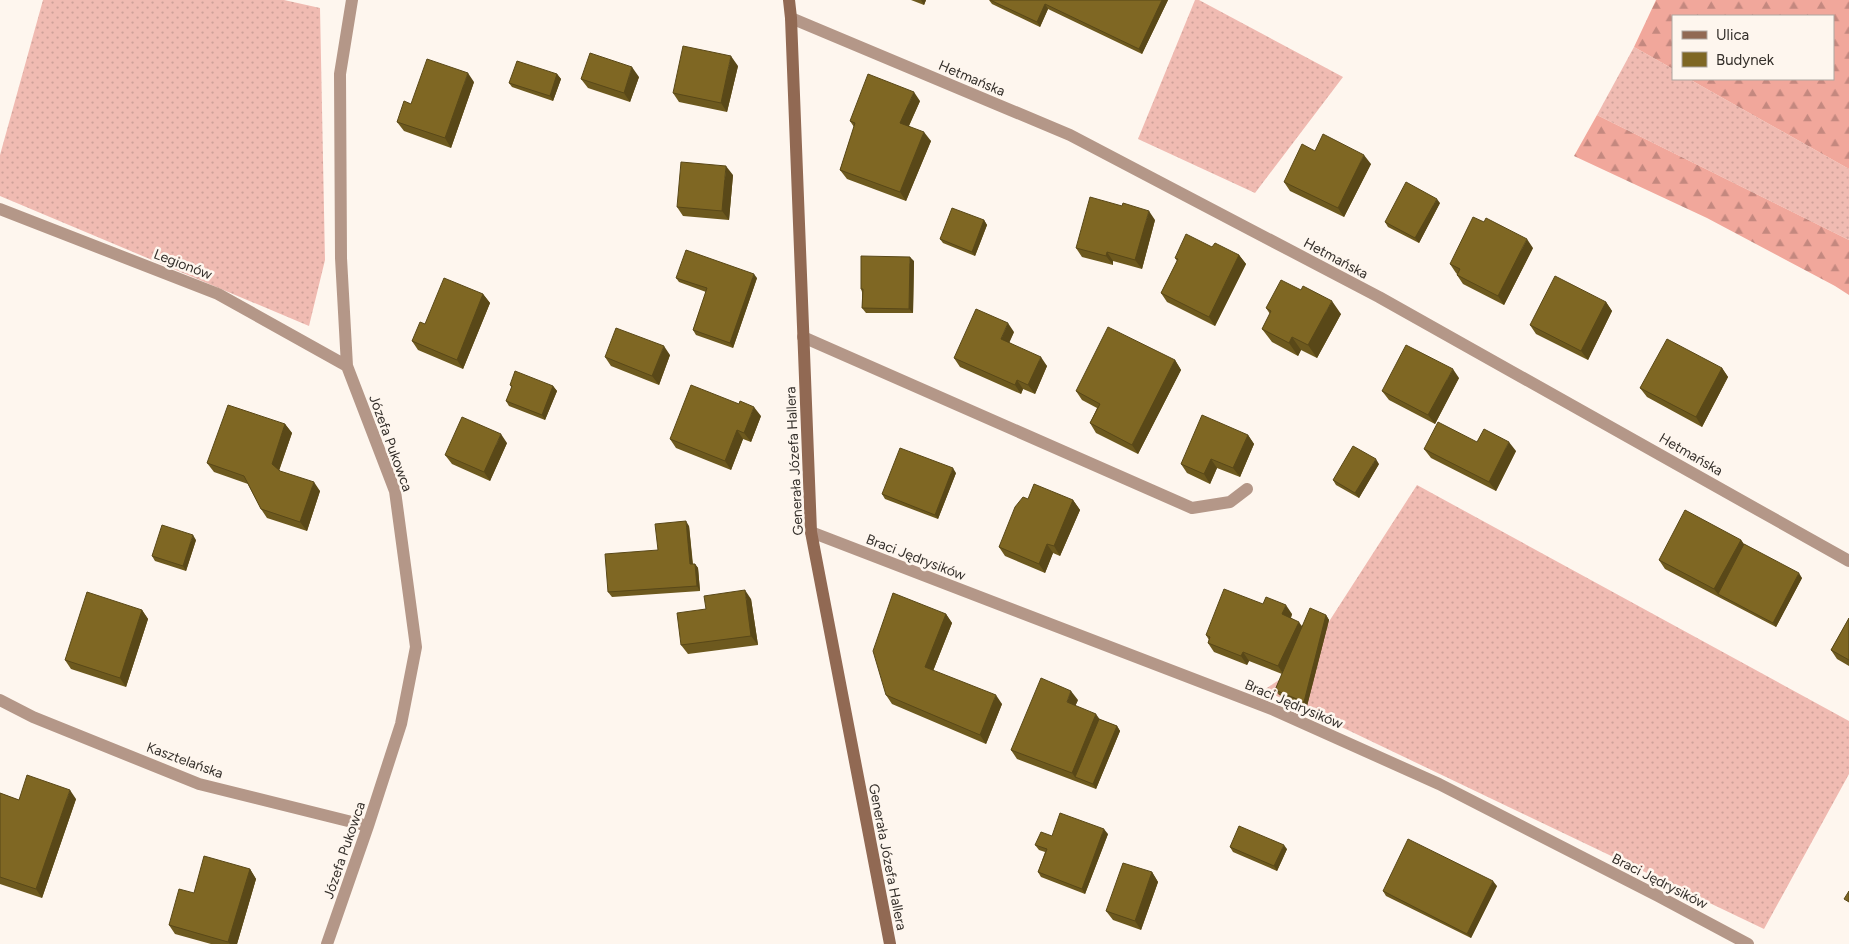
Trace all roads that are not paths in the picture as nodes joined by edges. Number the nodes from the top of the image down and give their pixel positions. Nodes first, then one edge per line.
1 (352, 0) edge
2 (789, 0) edge
3 (791, 18) junction
4 (0, 209) edge
5 (803, 337) junction
6 (347, 366) junction
7 (1247, 489) dead end
8 (811, 532) junction
9 (1849, 561) edge
10 (0, 700) edge
11 (368, 826) junction
12 (327, 944) edge
13 (890, 944) edge
14 (1748, 944) edge

1 - 6 street, Józefa Pukowca
2 - 3 street, Generała Józefa Hallera
3 - 5 street, Generała Józefa Hallera
3 - 9 street, Hetmańska
4 - 6 street, Legionów
5 - 7 street
5 - 8 street, Generała Józefa Hallera
6 - 11 street, Józefa Pukowca
8 - 13 street, Generała Józefa Hallera
8 - 14 street, Braci Jędrysików
10 - 11 street, Kasztelańska
11 - 12 street, Józefa Pukowca

